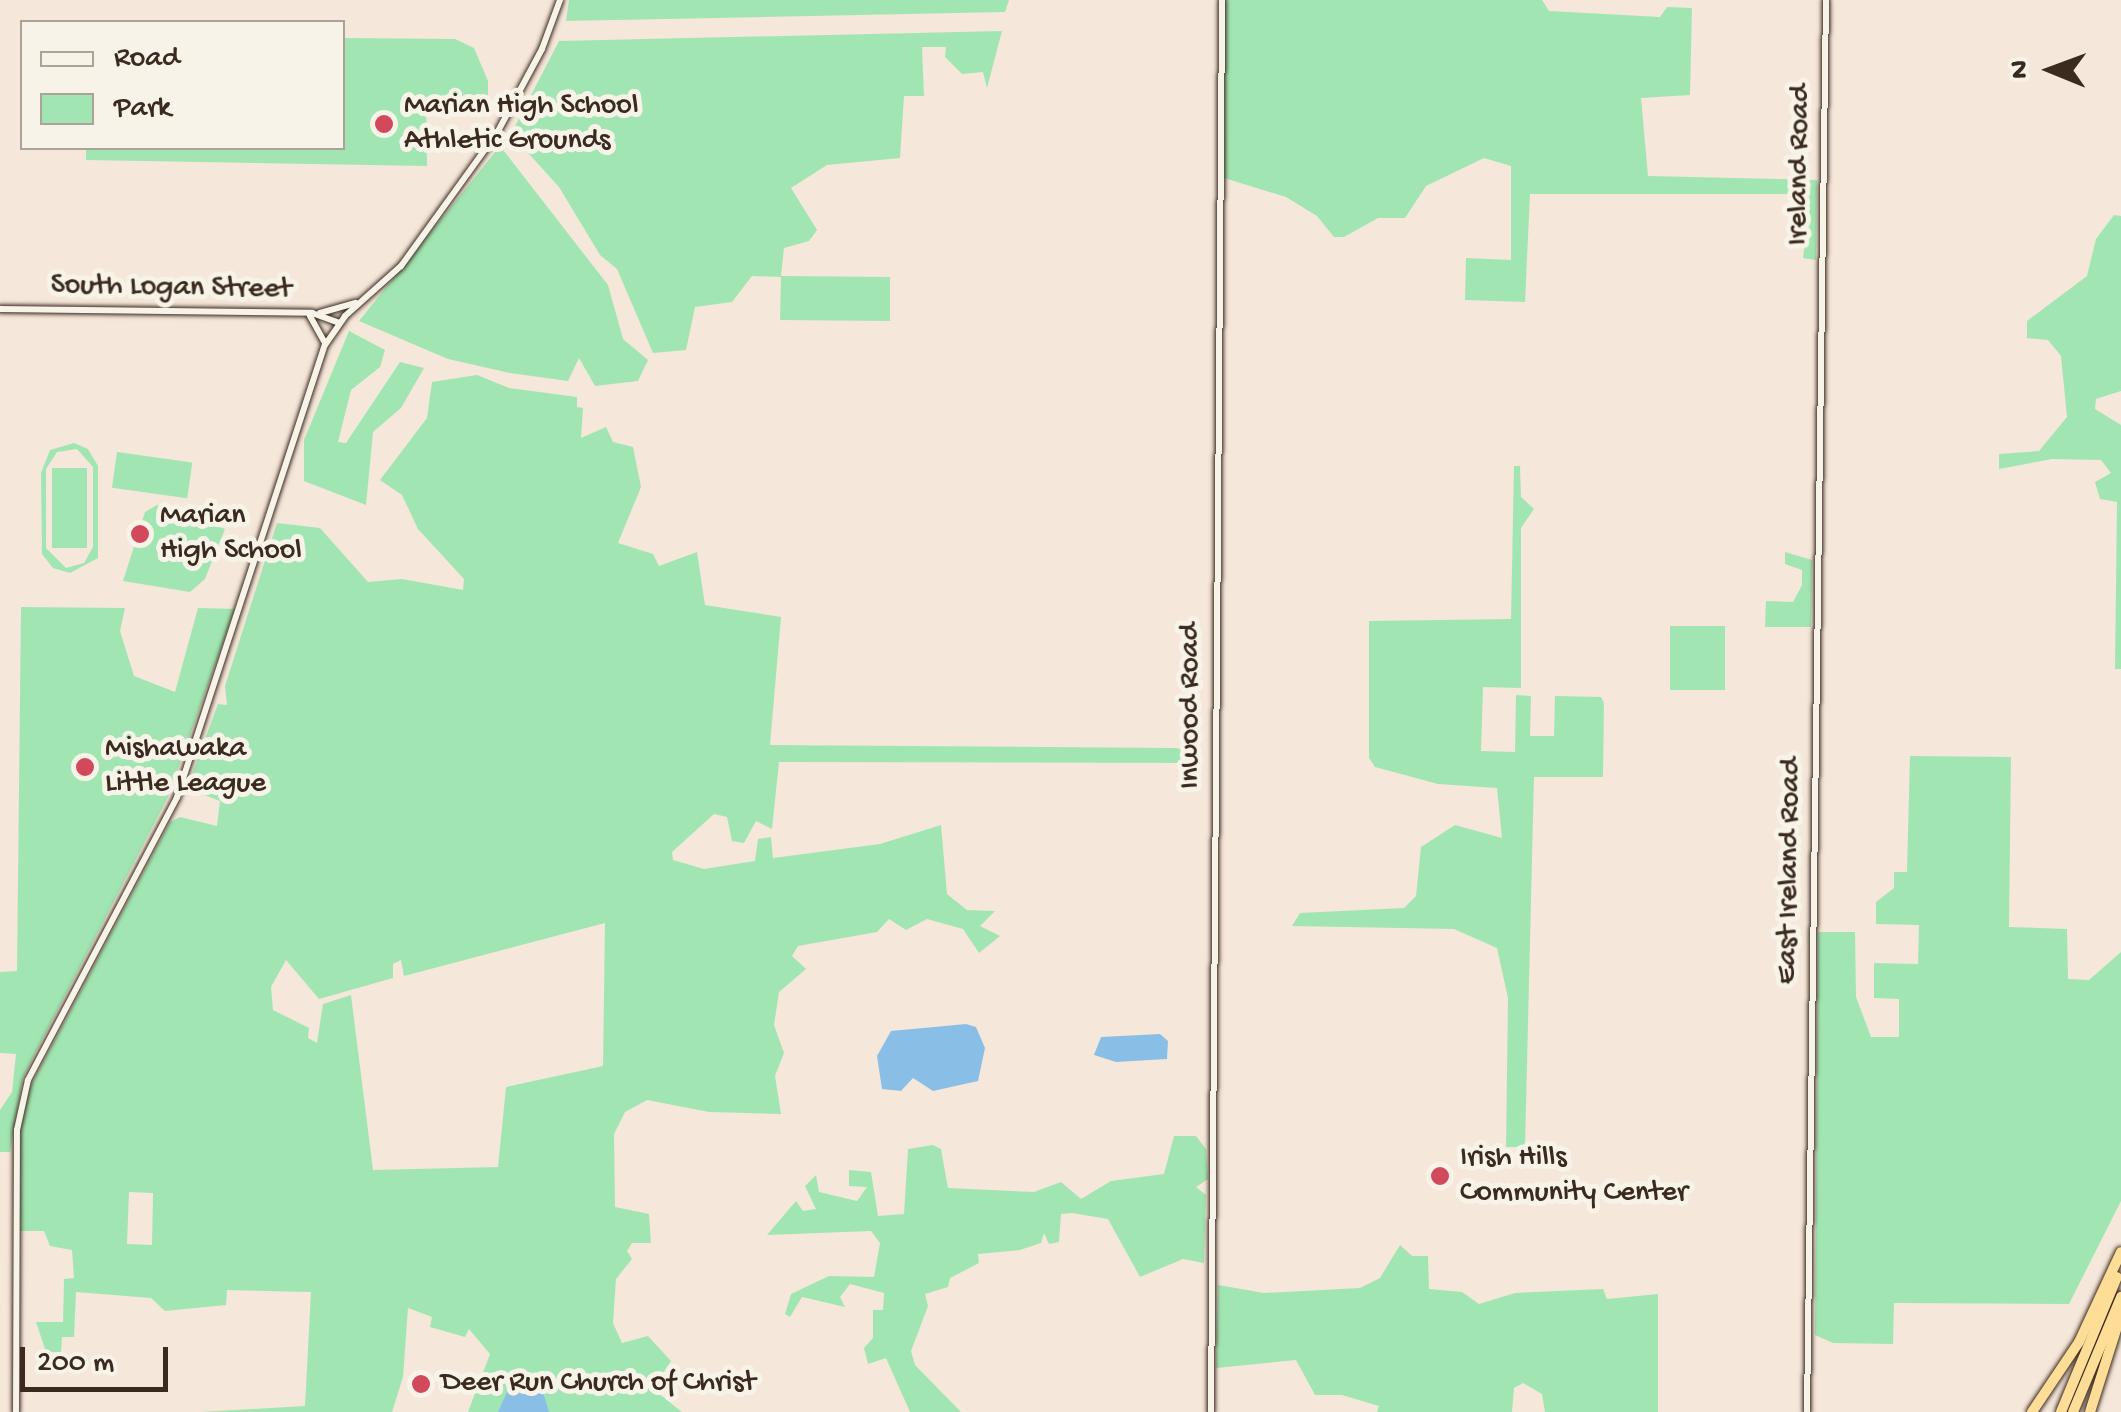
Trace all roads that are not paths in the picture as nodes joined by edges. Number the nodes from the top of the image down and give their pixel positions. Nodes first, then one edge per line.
1 (560, 0) edge
2 (1222, 0) edge
3 (1826, 0) edge
4 (362, 301) junction
5 (0, 309) edge
6 (304, 313) junction
7 (317, 314) junction
8 (339, 323) junction
9 (1820, 331) joint
10 (325, 345) junction
11 (2121, 1252) edge
12 (2121, 1266) edge
13 (2121, 1297) edge
14 (2121, 1314) edge
15 (16, 1412) edge
16 (1211, 1412) edge
17 (1807, 1412) edge
18 (2032, 1412) edge
19 (2061, 1412) edge
20 (2073, 1412) edge
21 (2090, 1412) edge

1 - 4 street
2 - 16 street, Inwood Road
3 - 9 street, Ireland Road
4 - 7 street
4 - 8 street
5 - 6 street, South Logan Street
6 - 7 street, South Logan Street
6 - 10 street
7 - 8 street, South Logan Street
8 - 10 street
9 - 17 street, East Ireland Road
10 - 15 street
11 - 18 highway
12 - 19 highway
13 - 20 highway
14 - 21 highway

